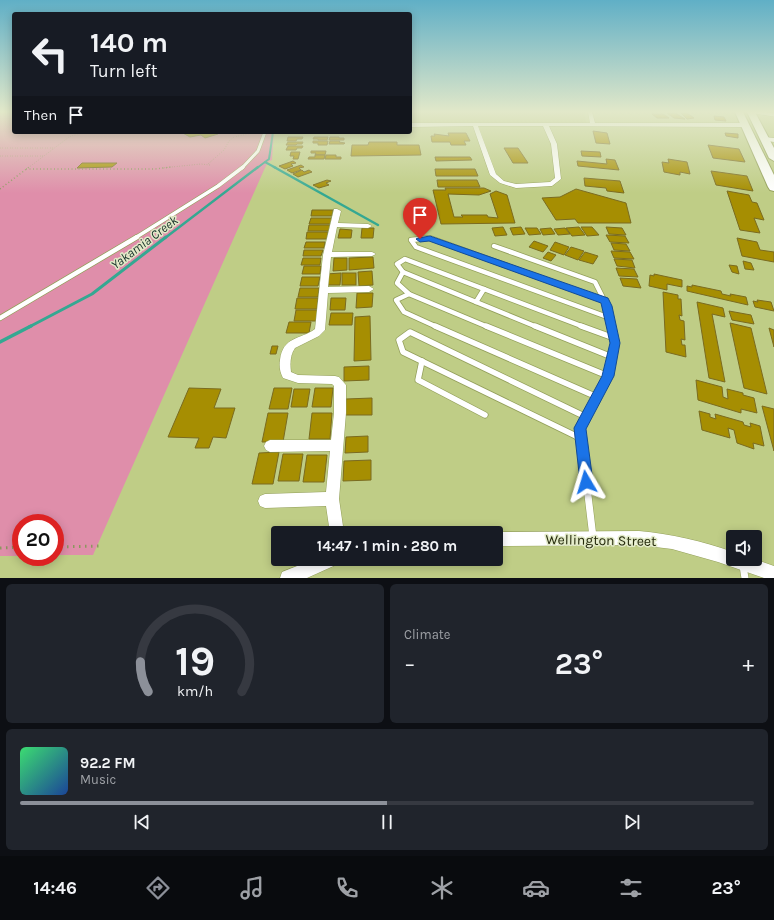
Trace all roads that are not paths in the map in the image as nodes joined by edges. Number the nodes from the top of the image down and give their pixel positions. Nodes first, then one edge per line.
1 (263, 139) edge
2 (480, 139) edge
3 (552, 139) edge
4 (751, 139) edge
5 (769, 140) edge
6 (774, 158) edge
7 (774, 187) edge
8 (337, 211) dead end
9 (334, 225) junction
10 (368, 226) dead end
11 (494, 246) dead end
12 (372, 254) dead end
13 (327, 255) junction
14 (402, 272) junction
15 (369, 289) dead end
16 (484, 289) junction
17 (324, 290) junction
18 (409, 294) junction
19 (605, 301) junction
20 (476, 302) junction
21 (0, 318) edge
22 (610, 318) junction
23 (614, 338) junction
24 (612, 357) junction
25 (422, 361) junction
26 (608, 376) junction
27 (597, 397) junction
28 (485, 415) dead end
29 (586, 417) junction
30 (582, 439) junction
31 (337, 445) junction
32 (270, 446) dead end
33 (332, 499) junction
34 (265, 501) dead end
35 (336, 526) edge
36 (593, 538) junction
37 (503, 539) edge
38 (726, 557) edge
39 (316, 566) edge
40 (743, 566) edge
41 (751, 566) edge
42 (774, 574) edge
43 (288, 578) edge
44 (745, 578) edge

1 - 21 lane
2 - 3 street
4 - 7 highway
5 - 6 highway
8 - 9 street
9 - 10 street
9 - 13 street
11 - 19 lane
12 - 13 street
13 - 17 street
14 - 16 lane
14 - 18 lane
14 - 20 lane
15 - 17 street
16 - 20 lane
16 - 23 lane
17 - 31 street
18 - 26 lane
18 - 27 lane
19 - 22 lane
19 - 22 lane
20 - 24 lane
22 - 23 lane
23 - 24 lane
24 - 26 lane
25 - 28 lane
25 - 29 lane
25 - 30 lane
26 - 27 lane
27 - 29 lane
29 - 30 lane
30 - 36 lane
31 - 32 street
31 - 33 street
33 - 34 street
33 - 35 street
36 - 37 street, Wellington Street
36 - 38 street, Wellington Street
39 - 43 street
40 - 44 lane
41 - 42 street, Wellington Street

